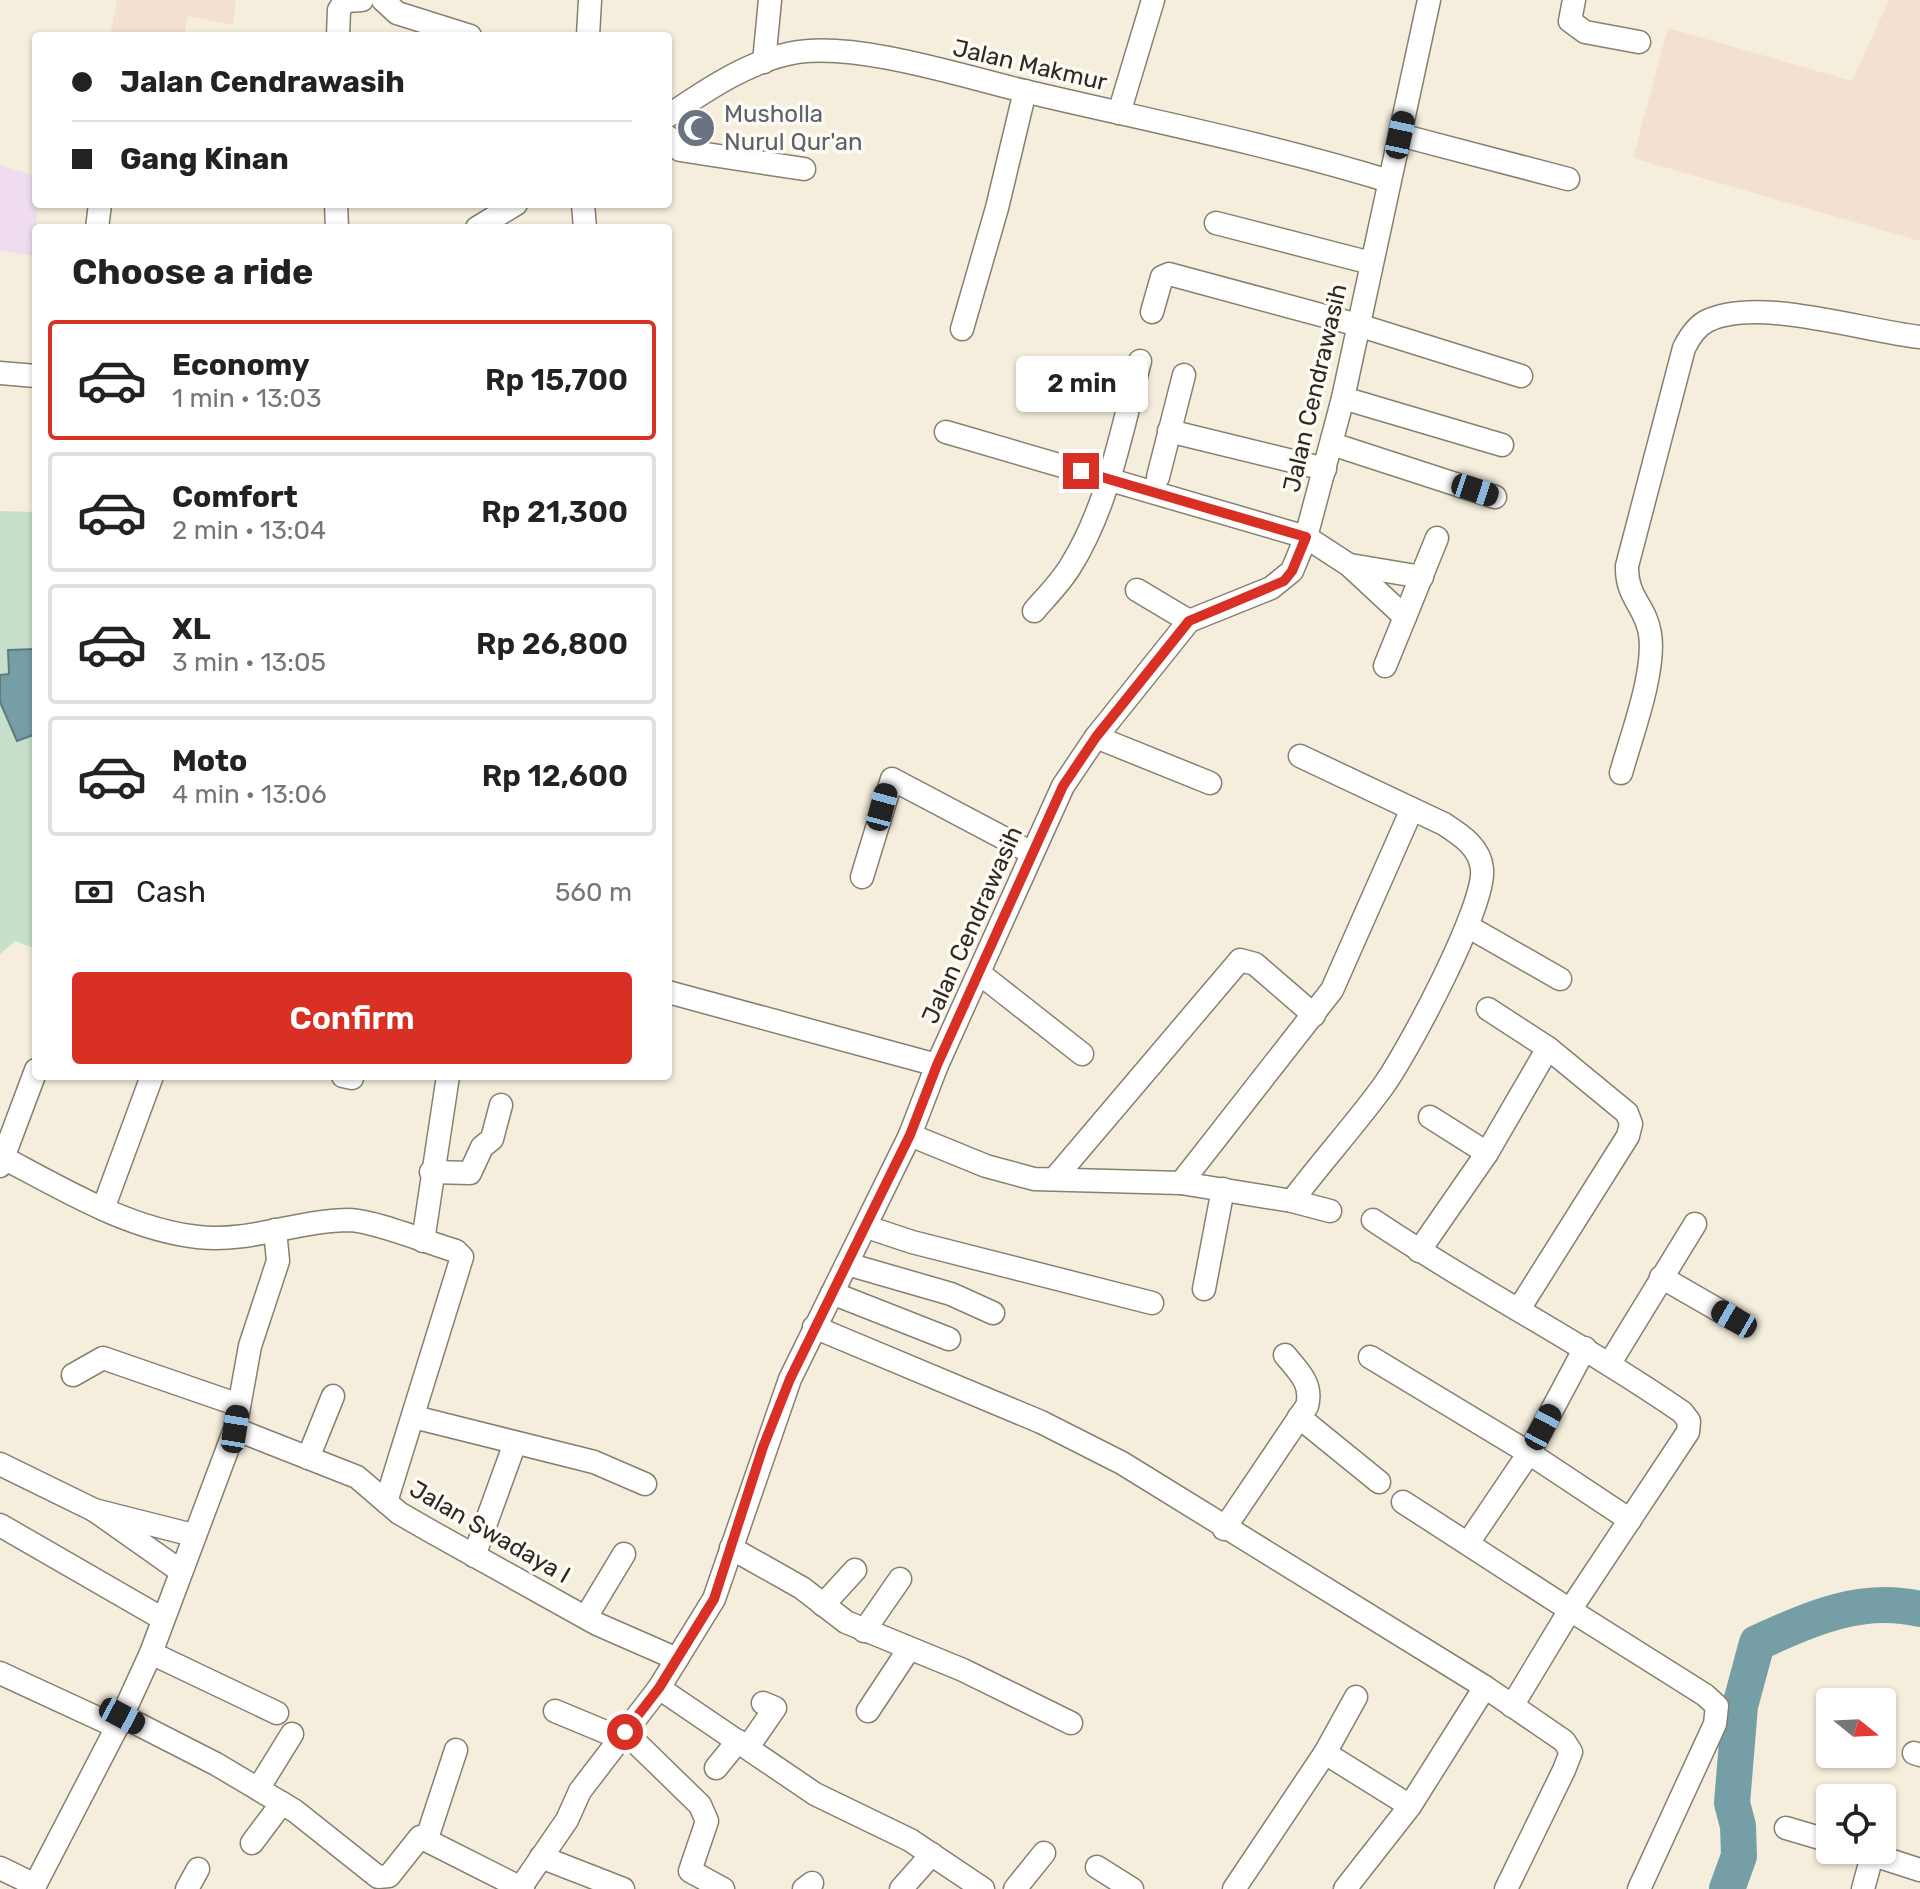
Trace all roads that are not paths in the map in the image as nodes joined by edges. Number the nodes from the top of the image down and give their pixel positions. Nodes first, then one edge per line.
1 (362, 0) edge
2 (383, 0) edge
3 (590, 0) edge
4 (770, 0) edge
5 (1153, 0) edge
6 (1429, 0) edge
7 (1574, 0) edge
8 (338, 32) edge
9 (457, 32) edge
10 (588, 32) edge
11 (1639, 42) dead end
12 (764, 62) junction
13 (1025, 91) junction
14 (672, 113) edge
15 (1119, 113) junction
16 (1400, 135) junction
17 (672, 141) edge
18 (804, 169) dead end
19 (1568, 179) dead end
20 (1389, 181) junction
21 (510, 208) edge
22 (1216, 223) dead end
23 (484, 224) edge
24 (1371, 263) junction
25 (1152, 312) dead end
26 (1358, 325) junction
27 (962, 329) dead end
28 (1920, 337) edge
29 (1140, 361) dead end
30 (0, 373) edge
31 (1184, 375) dead end
32 (32, 376) edge
33 (1521, 376) dead end
34 (1343, 398) junction
35 (1169, 431) junction
36 (946, 432) dead end
37 (1332, 444) junction
38 (1502, 445) dead end
39 (1325, 469) junction
40 (1158, 477) dead end
41 (1108, 479) junction
42 (1495, 497) dead end
43 (1306, 537) junction
44 (1437, 538) dead end
45 (1349, 565) junction
46 (1422, 577) junction
47 (1137, 590) dead end
48 (1034, 611) dead end
49 (1405, 617) junction
50 (1189, 621) junction
51 (1385, 666) dead end
52 (1096, 737) junction
53 (1300, 756) dead end
54 (1621, 773) dead end
55 (1210, 783) dead end
56 (1412, 809) junction
57 (1032, 853) junction
58 (862, 877) dead end
59 (1469, 927) junction
60 (979, 973) junction
61 (1560, 979) dead end
62 (672, 993) edge
63 (1488, 1009) dead end
64 (1314, 1015) junction
65 (1548, 1048) junction
66 (1082, 1054) dead end
67 (937, 1065) junction
68 (32, 1080) edge
69 (151, 1080) edge
70 (447, 1080) edge
71 (501, 1105) dead end
72 (1430, 1117) dead end
73 (910, 1135) junction
74 (1487, 1153) junction
75 (1, 1160) edge
76 (431, 1172) junction
77 (1055, 1178) junction
78 (1181, 1183) junction
79 (1223, 1189) junction
80 (1292, 1201) junction
81 (103, 1209) junction
82 (1330, 1211) dead end
83 (1373, 1220) dead end
84 (1695, 1224) dead end
85 (867, 1227) junction
86 (275, 1230) junction
87 (423, 1241) junction
88 (1419, 1251) junction
89 (847, 1264) junction
90 (1661, 1277) junction
91 (1204, 1289) dead end
92 (832, 1293) junction
93 (1152, 1303) dead end
94 (1519, 1309) junction
95 (993, 1313) dead end
96 (1734, 1319) dead end
97 (814, 1327) junction
98 (949, 1339) dead end
99 (1585, 1348) junction
100 (1285, 1355) dead end
101 (1370, 1357) dead end
102 (1610, 1363) junction
103 (73, 1375) dead end
104 (333, 1396) dead end
105 (239, 1405) junction
106 (414, 1417) junction
107 (1299, 1417) junction
108 (235, 1429) junction
109 (515, 1443) junction
110 (1529, 1453) junction
111 (308, 1458) junction
112 (0, 1464) edge
113 (1379, 1482) dead end
114 (645, 1484) dead end
115 (386, 1502) junction
116 (1403, 1502) dead end
117 (94, 1510) junction
118 (1630, 1520) junction
119 (0, 1525) edge
120 (161, 1527) junction
121 (1224, 1529) junction
122 (193, 1535) junction
123 (1468, 1543) junction
124 (731, 1548) junction
125 (151, 1550) junction
126 (624, 1554) dead end
127 (474, 1556) junction
128 (179, 1570) junction
129 (855, 1570) dead end
130 (900, 1579) dead end
131 (823, 1605) junction
132 (1570, 1610) junction
133 (586, 1617) junction
134 (163, 1619) junction
135 (864, 1631) junction
136 (909, 1649) junction
137 (151, 1653) junction
138 (677, 1659) junction
139 (0, 1673) edge
140 (1485, 1687) junction
141 (659, 1688) junction
142 (1356, 1697) dead end
143 (763, 1703) dead end
144 (1512, 1706) junction
145 (555, 1711) dead end
146 (868, 1711) dead end
147 (277, 1713) dead end
148 (120, 1721) junction
149 (1071, 1723) dead end
150 (292, 1734) dead end
151 (622, 1735) junction
152 (743, 1744) junction
153 (456, 1750) dead end
154 (1325, 1753) junction
155 (716, 1768) dead end
156 (258, 1789) junction
157 (282, 1803) junction
158 (1410, 1806) junction
159 (1786, 1828) dead end
160 (1816, 1837) edge
161 (427, 1838) junction
162 (252, 1843) dead end
163 (1044, 1853) dead end
164 (932, 1854) junction
165 (541, 1857) junction
166 (1097, 1867) dead end
167 (0, 1868) edge
168 (198, 1869) dead end
169 (1863, 1869) edge
170 (1920, 1870) edge
171 (34, 1887) edge
172 (520, 1888) edge
173 (187, 1889) edge
174 (623, 1889) edge
175 (723, 1889) edge
176 (901, 1889) edge
177 (983, 1889) edge
178 (1015, 1889) edge
179 (1132, 1889) edge
180 (1234, 1889) edge
181 (1345, 1889) edge
182 (1506, 1889) edge
183 (1639, 1889) edge

1 - 8 street
2 - 9 street
3 - 10 street
4 - 12 street
5 - 15 street
6 - 16 street, Jalan Cendrawasih
7 - 11 street
12 - 13 street, Jalan Makmur
12 - 14 street, Jalan Makmur
13 - 15 street, Jalan Makmur
13 - 27 street
15 - 20 street, Jalan Makmur
16 - 19 street
16 - 20 street, Jalan Cendrawasih
17 - 18 street
20 - 24 street, Jalan Cendrawasih
21 - 23 street
22 - 24 street
24 - 26 street, Jalan Cendrawasih
25 - 26 street
26 - 33 street
26 - 34 street, Jalan Cendrawasih
28 - 54 street
29 - 41 street
30 - 32 street
31 - 35 street
34 - 37 street, Jalan Cendrawasih
34 - 38 street
35 - 39 street
35 - 40 street
36 - 41 street
37 - 39 street, Jalan Cendrawasih
37 - 42 street
39 - 43 street, Jalan Cendrawasih
41 - 43 street
41 - 48 street
43 - 45 street
43 - 50 street, Jalan Cendrawasih
44 - 46 street
45 - 46 street
45 - 49 street
46 - 49 street
47 - 50 street
49 - 51 street
50 - 52 street, Jalan Cendrawasih
52 - 55 street
52 - 57 street, Jalan Cendrawasih
53 - 56 street
56 - 59 street
56 - 64 street
57 - 58 street
57 - 60 street, Jalan Cendrawasih
59 - 61 street
59 - 80 street
60 - 66 street
60 - 67 street, Jalan Cendrawasih
62 - 67 street
63 - 65 street
64 - 77 street
64 - 78 street
65 - 74 street
65 - 94 street
67 - 73 street, Jalan Cendrawasih
68 - 75 street
69 - 81 street
70 - 76 street
71 - 76 street
72 - 74 street
73 - 77 street
73 - 85 street, Jalan Cendrawasih
74 - 88 street
75 - 81 street
76 - 87 street
77 - 78 street
78 - 79 street
79 - 80 street
79 - 91 street
80 - 82 street
81 - 86 street
83 - 88 street
84 - 90 street
85 - 89 street, Jalan Cendrawasih
85 - 93 street
86 - 87 street
86 - 105 street
87 - 106 street
88 - 94 street
89 - 92 street, Jalan Cendrawasih
89 - 95 street
90 - 96 street
90 - 102 street
92 - 97 street, Jalan Cendrawasih
92 - 98 street
94 - 99 street
97 - 121 street
97 - 124 street, Jalan Cendrawasih
99 - 102 street
99 - 110 street
100 - 107 street
101 - 110 street
102 - 118 street
103 - 105 street
104 - 111 street
105 - 108 street
106 - 109 street
106 - 115 street
107 - 113 street
107 - 121 street
108 - 111 street, Jalan Swadaya I
108 - 122 street
109 - 114 street
109 - 127 street
110 - 118 street
110 - 123 street
111 - 115 street, Jalan Swadaya I
112 - 117 street
115 - 127 street, Jalan Swadaya I
116 - 123 street
117 - 120 street
117 - 125 street
118 - 132 street
119 - 134 street
120 - 122 street
120 - 125 street
121 - 140 street
122 - 128 street
123 - 132 street
124 - 131 street
124 - 138 street, Jalan Cendrawasih
125 - 128 street
126 - 133 street
127 - 133 street, Jalan Swadaya I
128 - 134 street
129 - 131 street
130 - 135 street
131 - 135 street
132 - 144 street
132 - 183 street
133 - 138 street, Jalan Swadaya I
134 - 137 street
135 - 136 street
136 - 146 street
136 - 149 street
137 - 147 street
137 - 148 street
138 - 141 street, Jalan Cendrawasih
139 - 148 street
140 - 144 street
140 - 158 street
141 - 151 street, Jalan Cendrawasih
141 - 152 street
142 - 154 street
143 - 152 street
144 - 182 street
145 - 151 street
148 - 156 street
148 - 171 street
150 - 156 street
151 - 165 street, Jalan Cendrawasih
151 - 175 street
152 - 155 street
152 - 164 street
153 - 161 street
154 - 158 street
154 - 180 street
156 - 157 street
157 - 161 street
157 - 162 street
158 - 181 street
159 - 160 street
161 - 172 street
163 - 178 street
164 - 176 street
164 - 177 street
165 - 172 street, Jalan Cendrawasih
165 - 174 street
166 - 179 street
167 - 171 street
168 - 173 street
169 - 170 street

